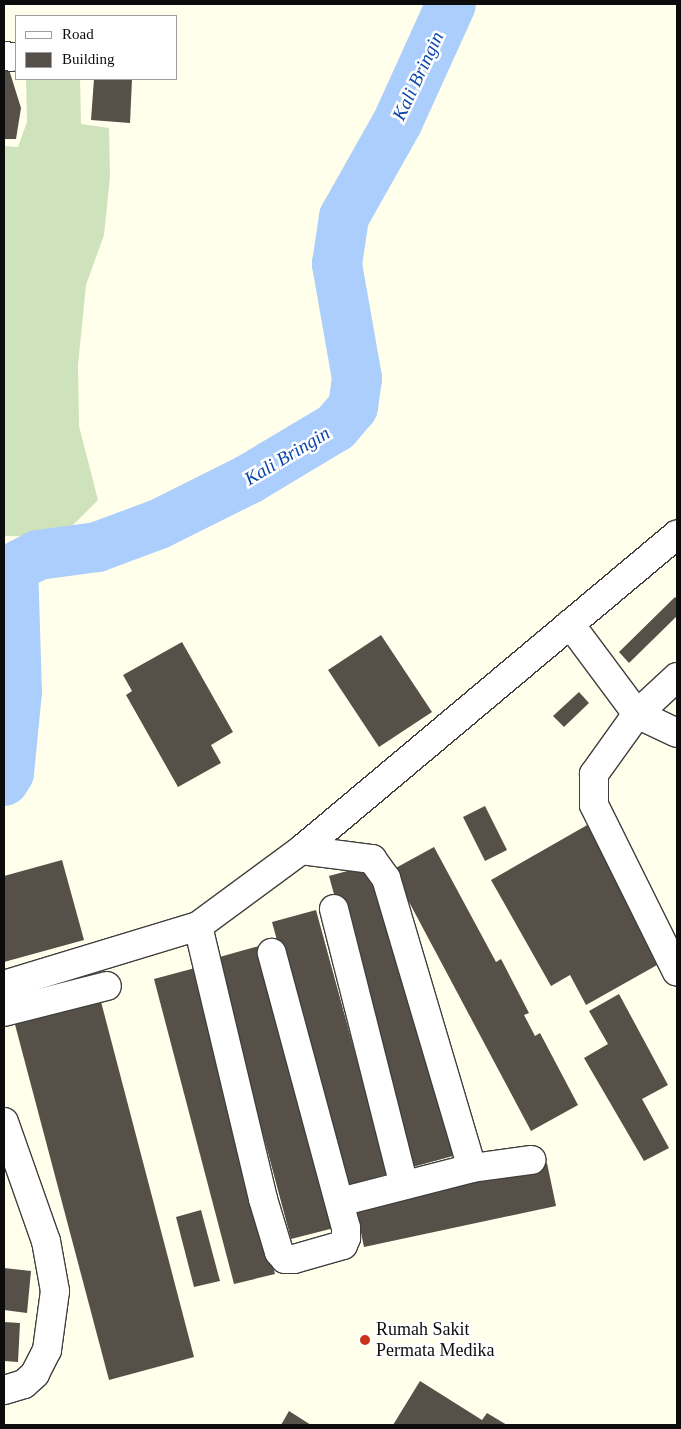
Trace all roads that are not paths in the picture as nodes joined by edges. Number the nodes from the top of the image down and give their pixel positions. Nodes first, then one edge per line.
1 (677, 535) edge
2 (570, 624) junction
3 (677, 677) edge
4 (637, 714) junction
5 (677, 733) edge
6 (301, 850) junction
7 (334, 909) dead end
8 (198, 926) junction
9 (272, 953) dead end
10 (677, 972) edge
11 (4, 985) edge
12 (107, 986) dead end
13 (4, 1012) edge
14 (4, 1122) edge
15 (531, 1160) dead end
16 (472, 1168) junction
17 (404, 1184) junction
18 (340, 1202) junction
19 (4, 1390) edge

1 - 2 lane
2 - 4 lane
2 - 6 lane
3 - 4 lane
4 - 5 lane
4 - 10 lane
6 - 8 lane
6 - 16 lane
7 - 17 lane
8 - 11 lane
8 - 18 lane
9 - 18 lane
12 - 13 lane
14 - 19 lane
15 - 16 lane
16 - 17 lane
17 - 18 lane

